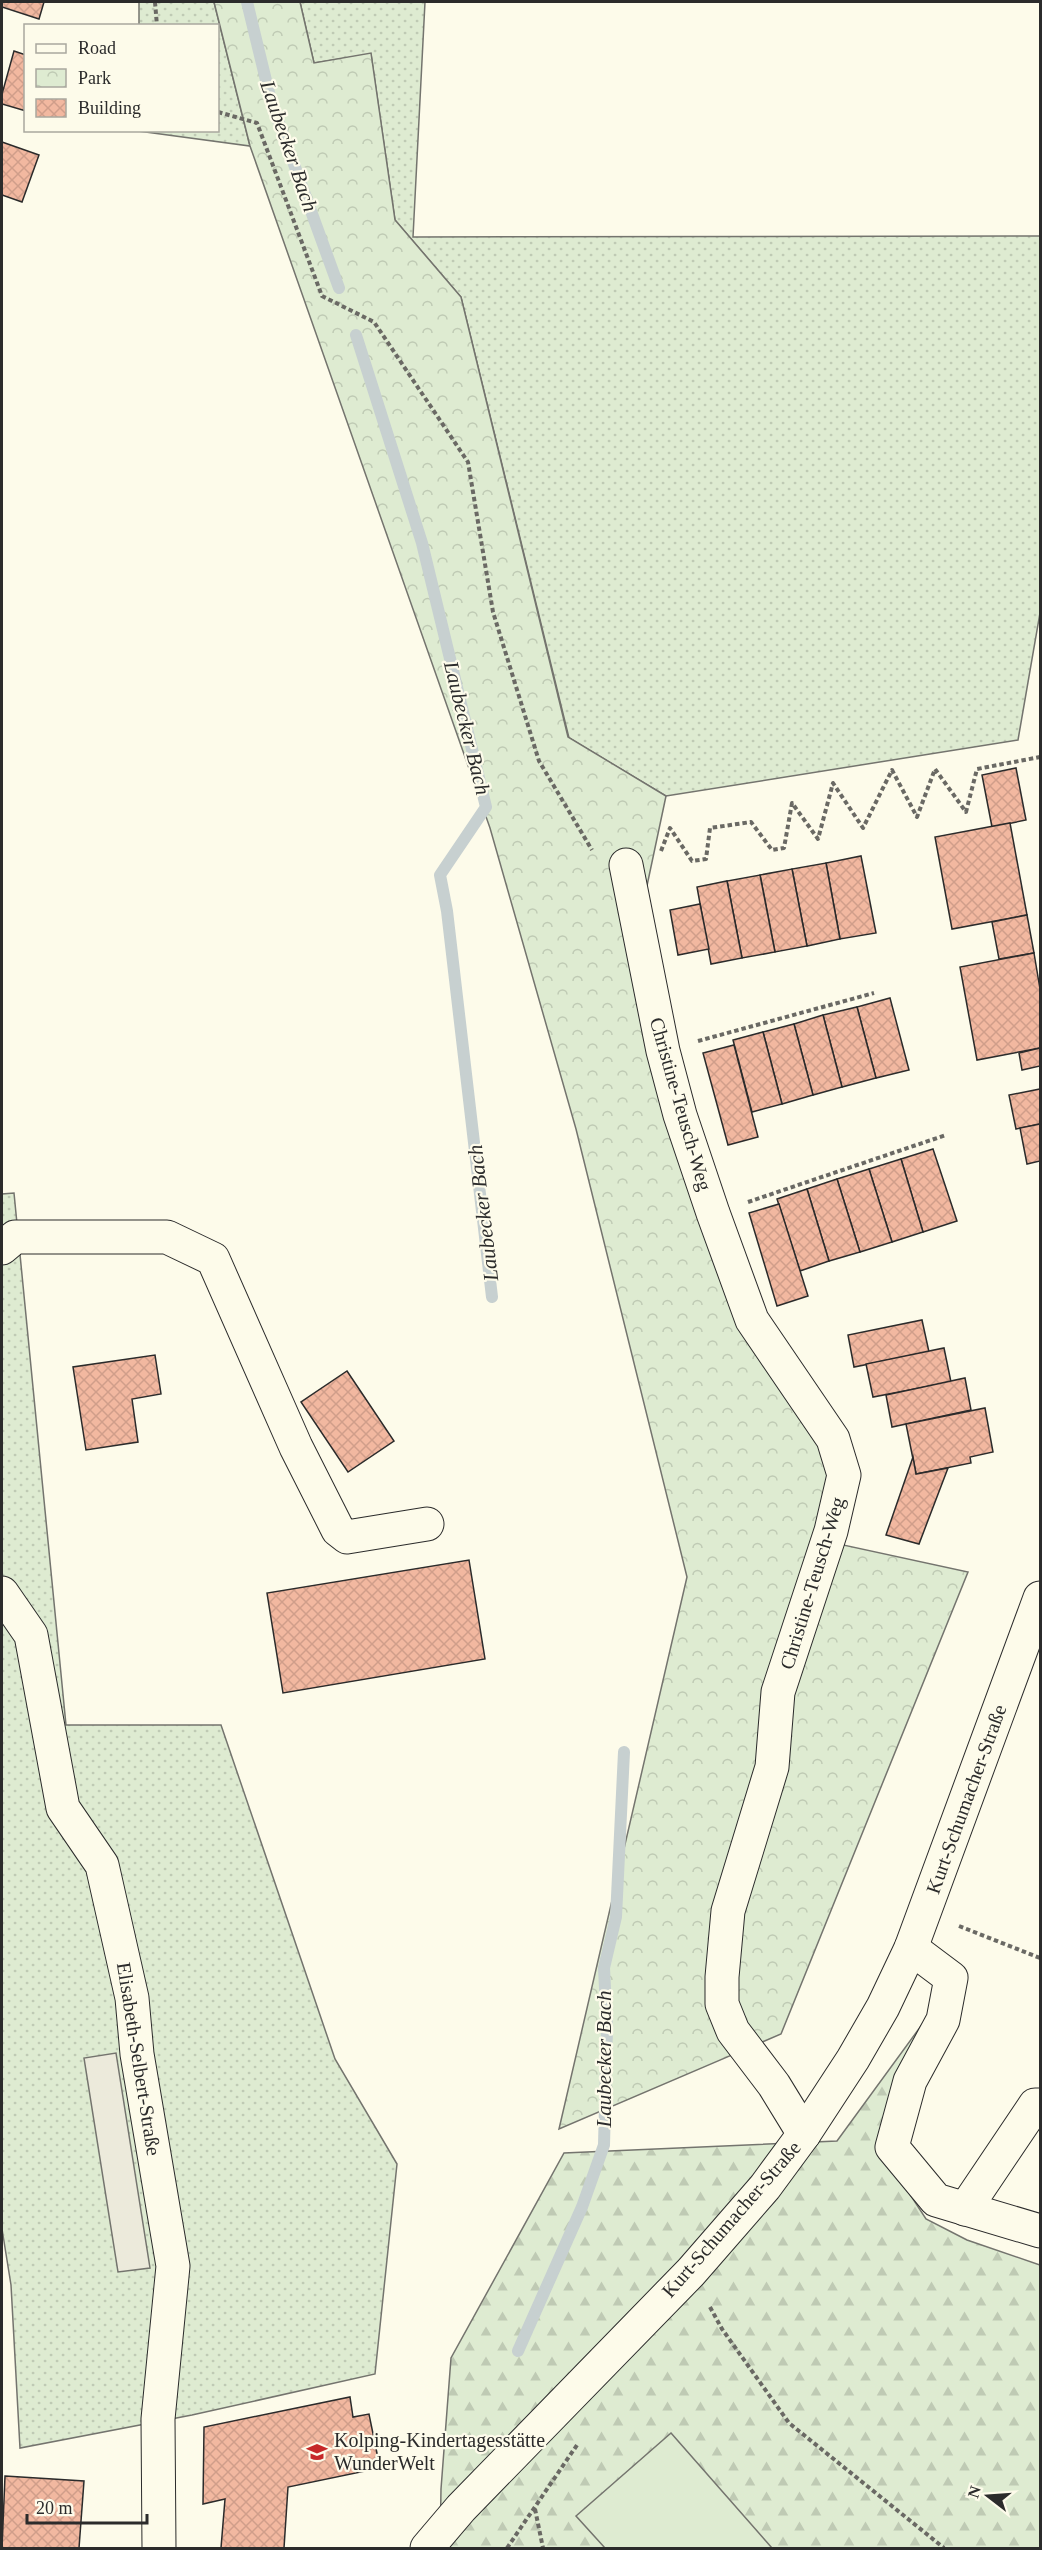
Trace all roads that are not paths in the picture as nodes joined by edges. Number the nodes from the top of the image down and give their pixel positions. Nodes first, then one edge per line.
1 (626, 865) road end
2 (2, 1248) edge
3 (427, 1524) dead end
4 (2, 1593) edge
5 (1041, 1598) edge
6 (911, 1948) junction
7 (1041, 2105) edge
8 (804, 2134) junction
9 (965, 2208) junction
10 (1041, 2231) edge
11 (159, 2548) edge
12 (427, 2548) edge

1 - 8 street, Christine-Teusch-Weg
2 - 3 street
4 - 11 street, Elisabeth-Selbert-Straße
5 - 6 street, Kurt-Schumacher-Straße
6 - 8 street, Kurt-Schumacher-Straße
6 - 9 street
7 - 9 street
8 - 12 street, Kurt-Schumacher-Straße
9 - 10 street

